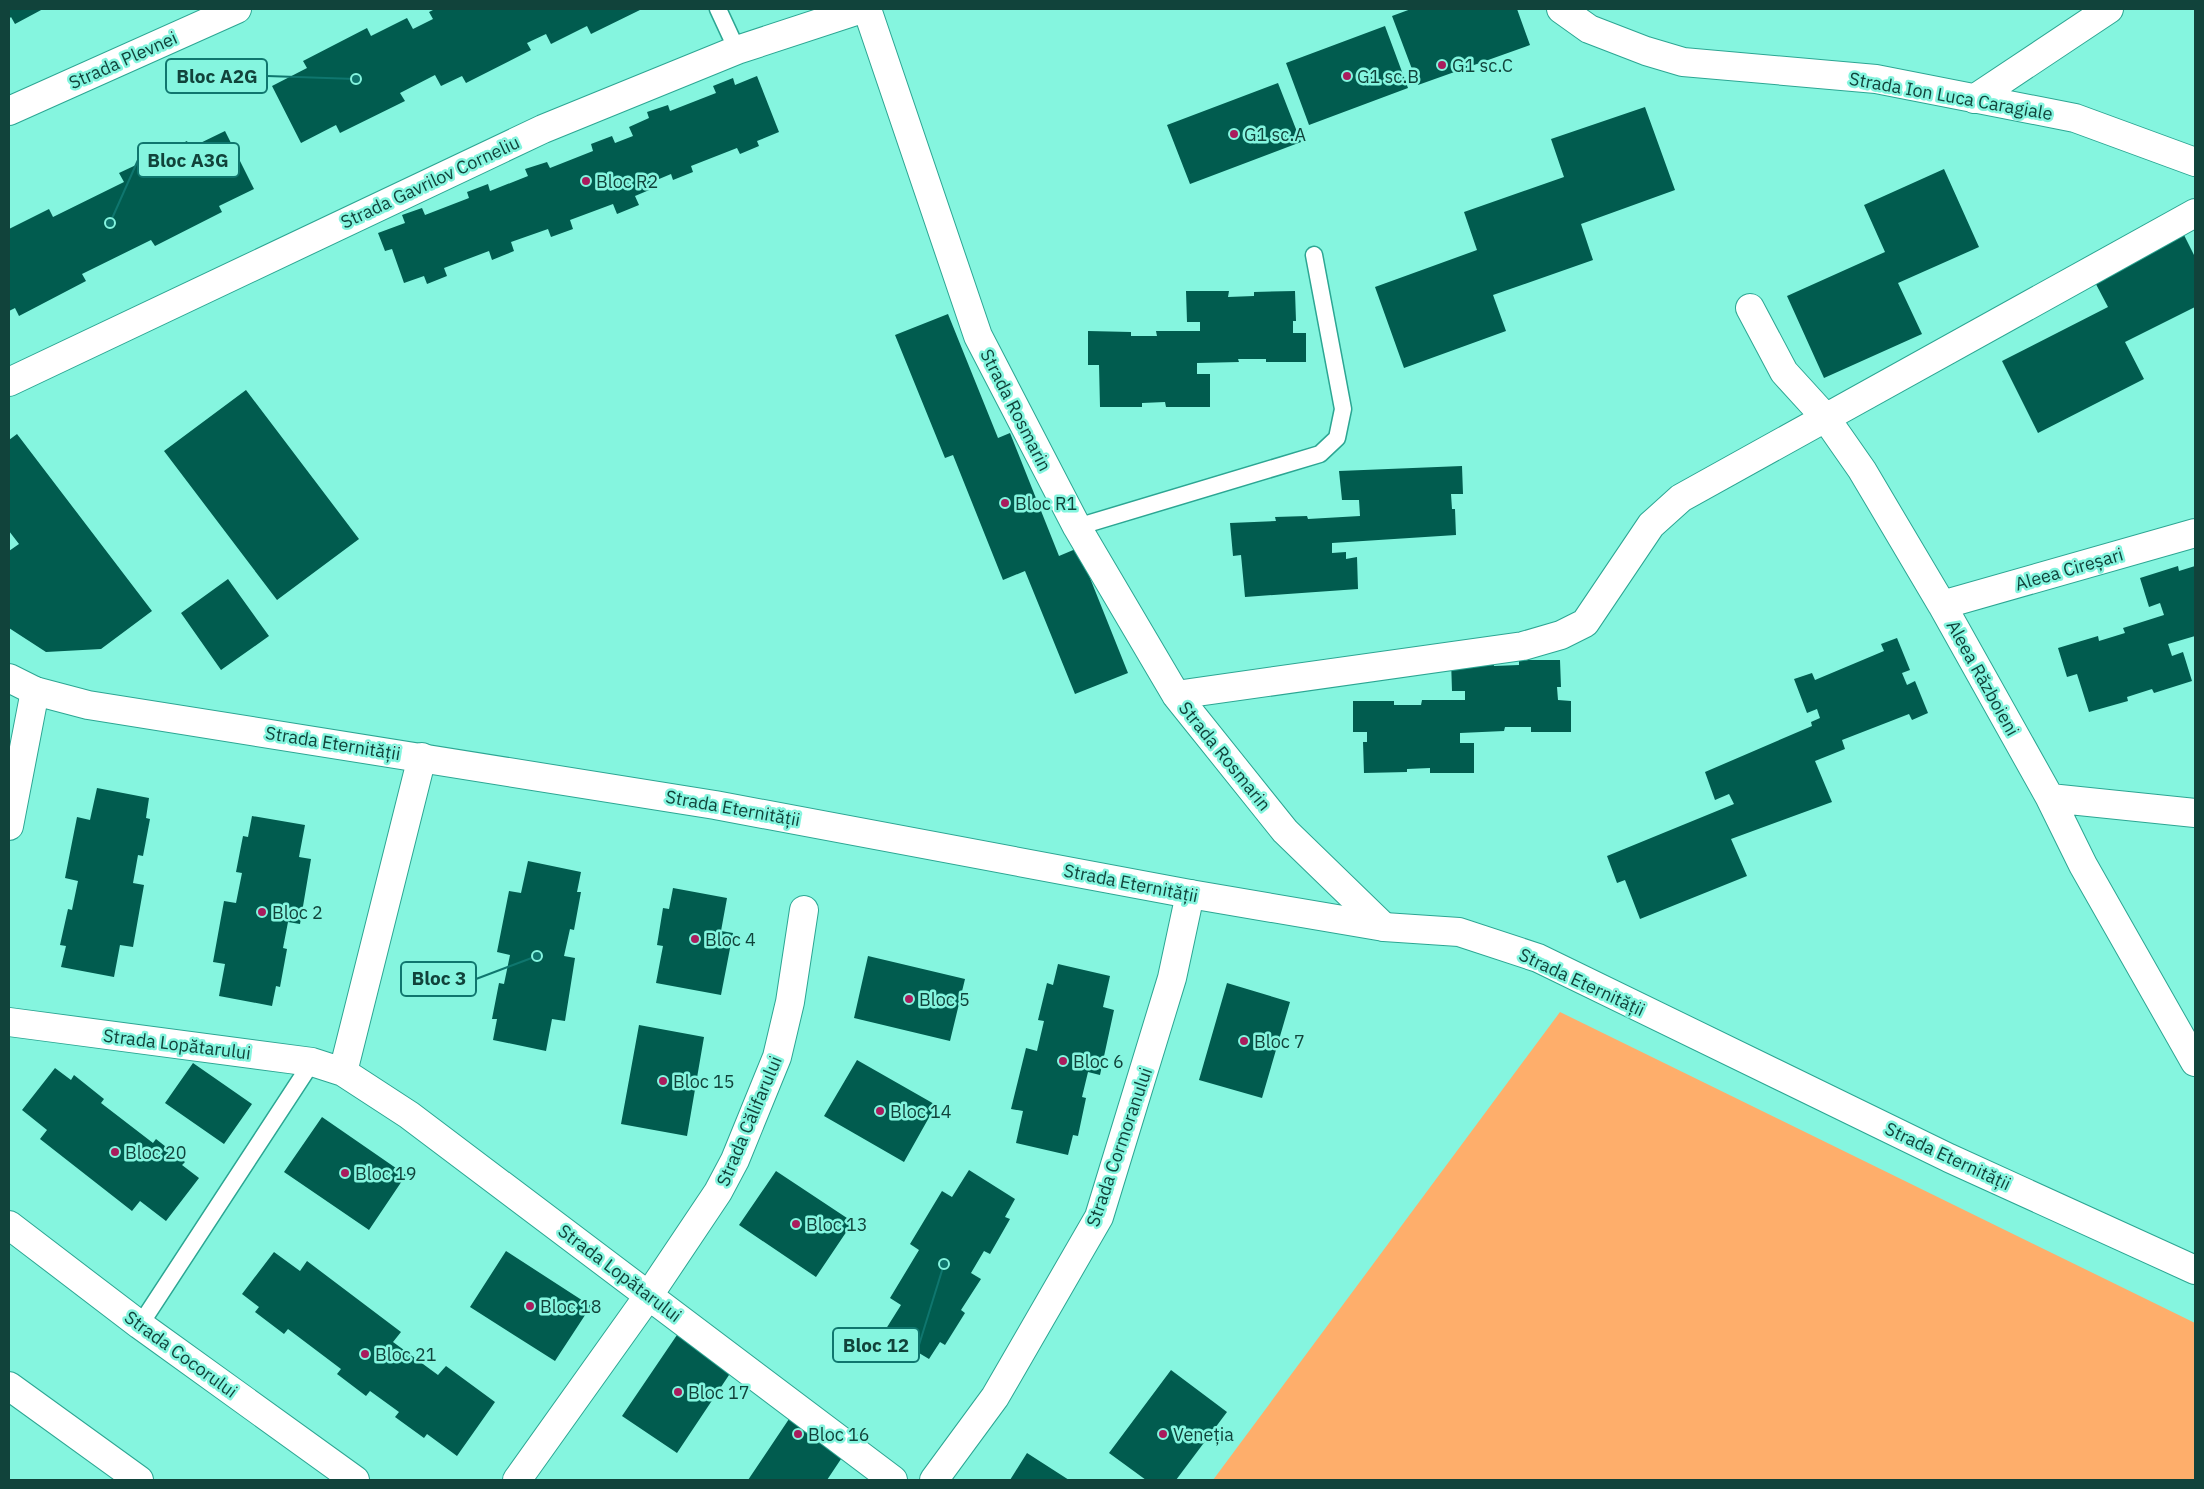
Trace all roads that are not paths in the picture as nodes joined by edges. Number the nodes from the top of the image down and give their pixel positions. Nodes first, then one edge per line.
1 (237, 9) edge
2 (718, 9) edge
3 (862, 9) edge
4 (867, 9) edge
5 (1561, 9) edge
6 (2109, 9) edge
7 (737, 50) junction
8 (1974, 100) junction
9 (9, 111) edge
10 (2195, 162) edge
11 (2195, 213) edge
12 (1314, 255) dead end
13 (1750, 308) dead end
14 (9, 382) edge
15 (1825, 417) junction
16 (1077, 527) junction
17 (2195, 533) edge
18 (1942, 605) junction
19 (9, 678) edge
20 (36, 691) junction
21 (1176, 696) junction
22 (422, 757) junction
23 (2050, 798) junction
24 (2195, 813) edge
25 (9, 826) edge
26 (1190, 894) junction
27 (804, 910) dead end
28 (1384, 927) junction
29 (9, 1022) edge
30 (312, 1062) junction
31 (2195, 1062) edge
32 (343, 1072) junction
33 (9, 1225) edge
34 (2195, 1270) edge
35 (649, 1295) junction
36 (140, 1325) junction
37 (9, 1386) edge
38 (139, 1480) edge
39 (355, 1480) edge
40 (517, 1480) edge
41 (893, 1480) edge
42 (934, 1480) edge

1 - 9 street, Strada Plevnei
2 - 7 lane
3 - 7 street, Strada Gavrilov Corneliu
4 - 16 street, Strada Rosmarin
5 - 8 street, Strada Ion Luca Caragiale
6 - 8 street
7 - 14 street, Strada Gavrilov Corneliu
8 - 10 street, Strada Ion Luca Caragiale
11 - 15 street
12 - 16 lane
13 - 15 street, Aleea Războieni
15 - 18 street, Aleea Războieni
15 - 21 street
16 - 21 street, Strada Rosmarin
17 - 18 street, Aleea Cireșari
18 - 23 street, Aleea Războieni
19 - 20 street, Strada Eternității
20 - 22 street, Strada Eternității
20 - 25 street
21 - 28 street, Strada Rosmarin
22 - 26 street, Strada Eternității
22 - 32 street
23 - 24 street
23 - 31 street, Aleea Războieni
26 - 28 street, Strada Eternității
26 - 42 street, Strada Cormoranului
27 - 35 street, Strada Călifarului
28 - 34 street, Strada Eternității
29 - 30 street, Strada Lopătarului
30 - 32 street, Strada Lopătarului
30 - 36 lane
32 - 35 street, Strada Lopătarului
33 - 36 street, Strada Cocorului
35 - 40 street, Strada Călifarului
35 - 41 street, Strada Lopătarului
36 - 39 street, Strada Cocorului
37 - 38 street

